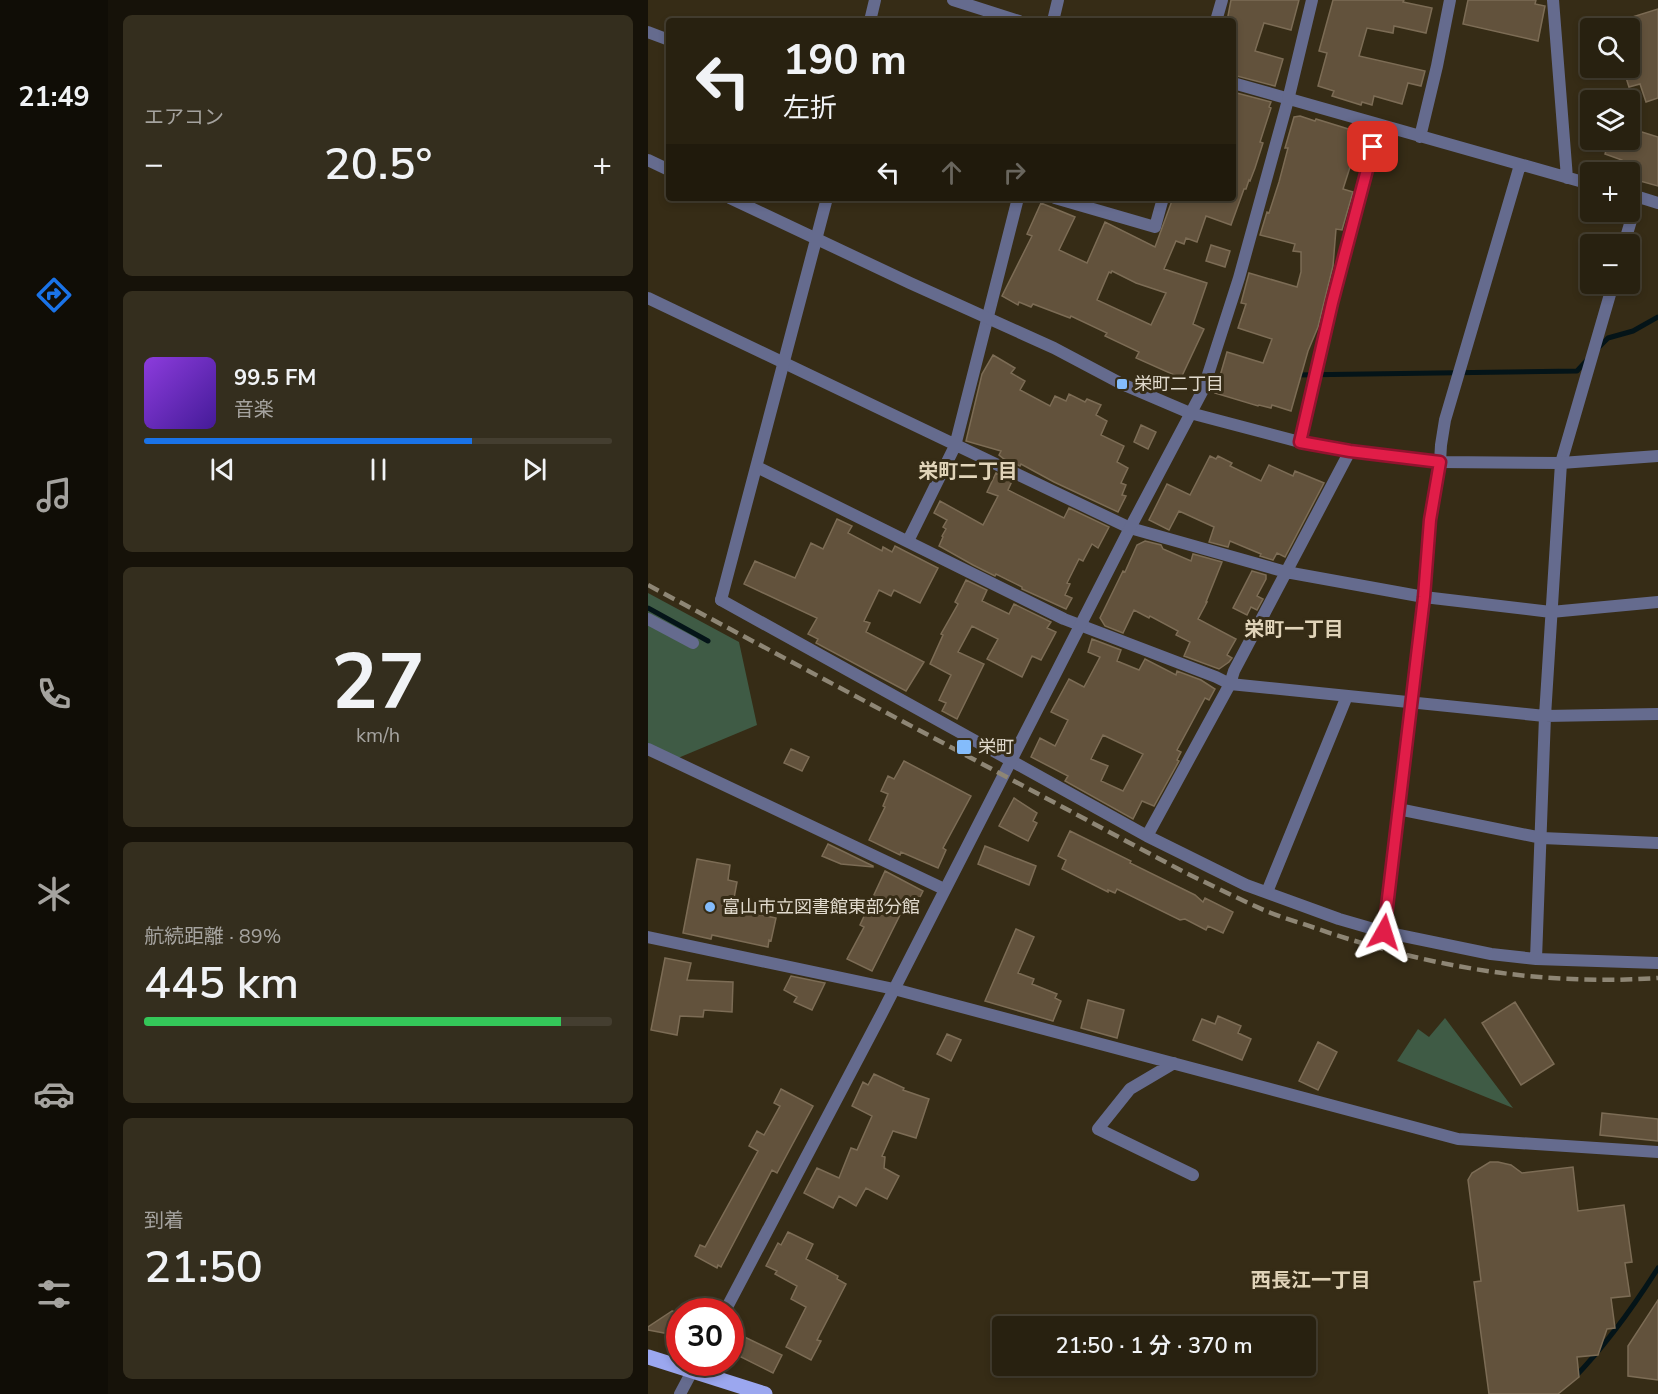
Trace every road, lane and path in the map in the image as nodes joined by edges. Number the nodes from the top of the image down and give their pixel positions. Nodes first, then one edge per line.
1 (876, 0) edge
2 (953, 0) edge
3 (1058, 0) edge
4 (1222, 0) edge
5 (1312, 0) edge
6 (1450, 0) edge
7 (1553, 0) edge
8 (871, 18) edge
9 (1010, 18) edge
10 (1054, 18) edge
11 (1217, 18) edge
12 (648, 32) edge
13 (666, 39) edge
14 (1236, 84) edge
15 (1288, 100) junction
16 (1379, 125) junction
17 (1420, 137) junction
18 (648, 160) edge
19 (1520, 165) junction
20 (666, 169) edge
21 (1567, 178) junction
22 (1580, 181) edge
23 (1640, 198) edge
24 (737, 201) edge
25 (826, 201) edge
26 (1017, 201) edge
27 (1065, 201) edge
28 (1162, 201) edge
29 (1658, 202) edge
30 (818, 238) junction
31 (1610, 294) edge
32 (648, 298) edge
33 (988, 319) junction
34 (784, 364) junction
35 (1190, 412) junction
36 (1300, 442) junction
37 (956, 446) junction
38 (1350, 451) junction
39 (1658, 456) edge
40 (1440, 462) junction
41 (1561, 463) junction
42 (757, 467) junction
43 (1130, 528) junction
44 (908, 541) junction
45 (1286, 572) junction
46 (1424, 597) junction
47 (1658, 602) edge
48 (1551, 612) junction
49 (648, 619) edge
50 (1080, 624) junction
51 (693, 643) dead end
52 (1230, 684) junction
53 (1347, 696) junction
54 (1411, 703) junction
55 (1658, 714) edge
56 (1545, 716) junction
57 (648, 749) edge
58 (1011, 760) junction
59 (1398, 809) junction
60 (1147, 836) junction
61 (1542, 838) junction
62 (1658, 843) edge
63 (944, 889) junction
64 (1267, 892) junction
65 (1384, 932) junction
66 (648, 937) edge
67 (1536, 959) junction
68 (1658, 963) edge
69 (894, 988) junction
70 (1174, 1063) junction
71 (1658, 1152) edge
72 (1193, 1175) dead end
73 (732, 1298) edge
74 (648, 1357) edge
75 (666, 1360) edge
76 (690, 1376) edge
77 (720, 1376) edge
78 (680, 1394) edge
79 (765, 1394) edge

1 - 8 street
2 - 9 street
3 - 10 street
4 - 11 street
5 - 15 street
6 - 17 street
7 - 21 street
12 - 13 street
14 - 15 street
15 - 16 street
15 - 35 street
16 - 17 street
16 - 36 street
17 - 19 street
18 - 20 street
19 - 21 street
19 - 40 street
21 - 22 street
23 - 29 street
24 - 30 street
25 - 30 street
26 - 33 street
27 - 28 street
30 - 33 street
30 - 34 street
31 - 41 street
32 - 34 street
33 - 35 street
33 - 37 street
34 - 37 street
34 - 42 street
35 - 36 street
35 - 43 street
36 - 38 street
37 - 43 street
37 - 44 street
38 - 40 street
38 - 45 street
39 - 41 street
40 - 41 street
40 - 46 street
41 - 48 street
42 - 44 street
42 - 58 street
43 - 45 street
43 - 50 street
44 - 50 street
45 - 46 street
45 - 52 street
46 - 48 street
46 - 54 street
47 - 48 street
48 - 56 street
49 - 51 street
50 - 52 street
50 - 58 street
52 - 53 street
52 - 60 street
53 - 54 street
53 - 64 street
54 - 56 street
54 - 59 street
55 - 56 street
56 - 61 street
57 - 63 street
58 - 60 street
58 - 63 street
59 - 61 street
59 - 65 street
60 - 64 street
61 - 62 street
61 - 67 street
63 - 69 street
64 - 65 street
65 - 67 street
66 - 69 street
67 - 68 street
69 - 70 street
69 - 73 street
70 - 71 street
70 - 72 street
74 - 75 main road
76 - 78 street
77 - 79 main road

